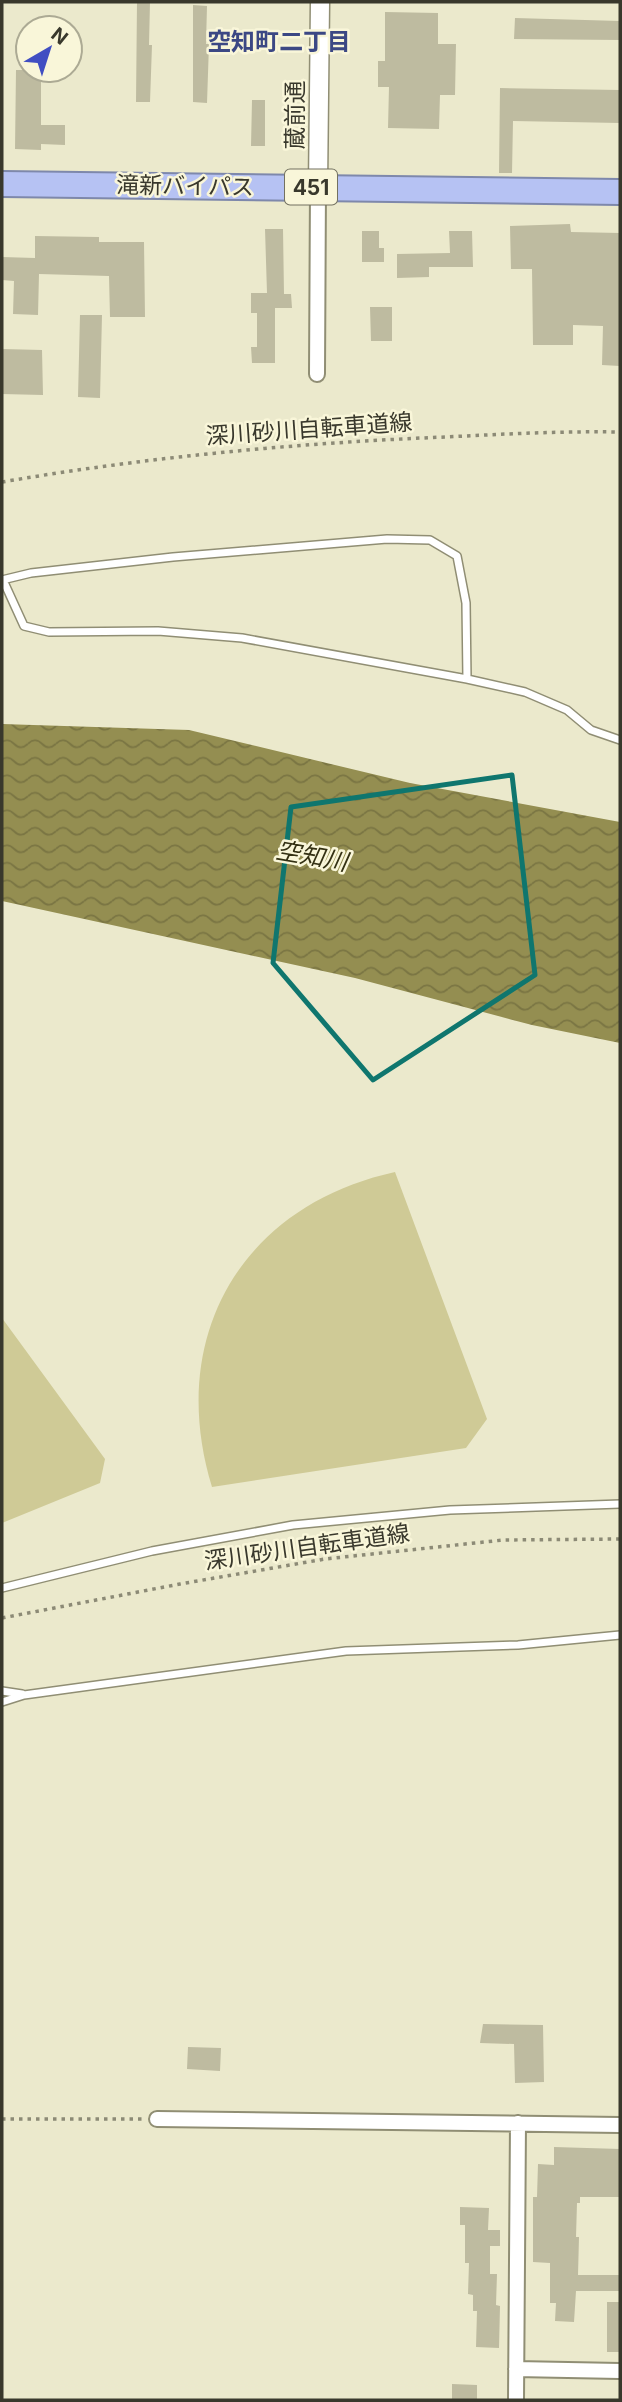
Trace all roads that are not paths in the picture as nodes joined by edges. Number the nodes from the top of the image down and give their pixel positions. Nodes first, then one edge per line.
1 (320, 2) edge
2 (2, 184) edge
3 (318, 187) junction
4 (620, 192) edge
5 (317, 374) dead end
6 (2, 580) edge
7 (467, 679) junction
8 (620, 740) edge
9 (620, 1504) edge
10 (2, 1588) edge
11 (620, 1635) edge
12 (2, 1691) edge
13 (24, 1695) junction
14 (2, 1702) edge
15 (156, 2119) road end
16 (518, 2123) junction
17 (620, 2125) edge
18 (516, 2369) junction
19 (620, 2371) edge
20 (516, 2400) edge

1 - 3 street, 蔵前通
2 - 3 highway, 滝新バイパス / 451
3 - 4 highway, 滝新バイパス / 451
3 - 5 street
6 - 7 lane
6 - 7 lane
7 - 8 lane
9 - 10 lane
11 - 13 lane
12 - 13 lane
13 - 14 lane
15 - 16 street
16 - 17 street
16 - 18 street
18 - 19 street
18 - 20 street

